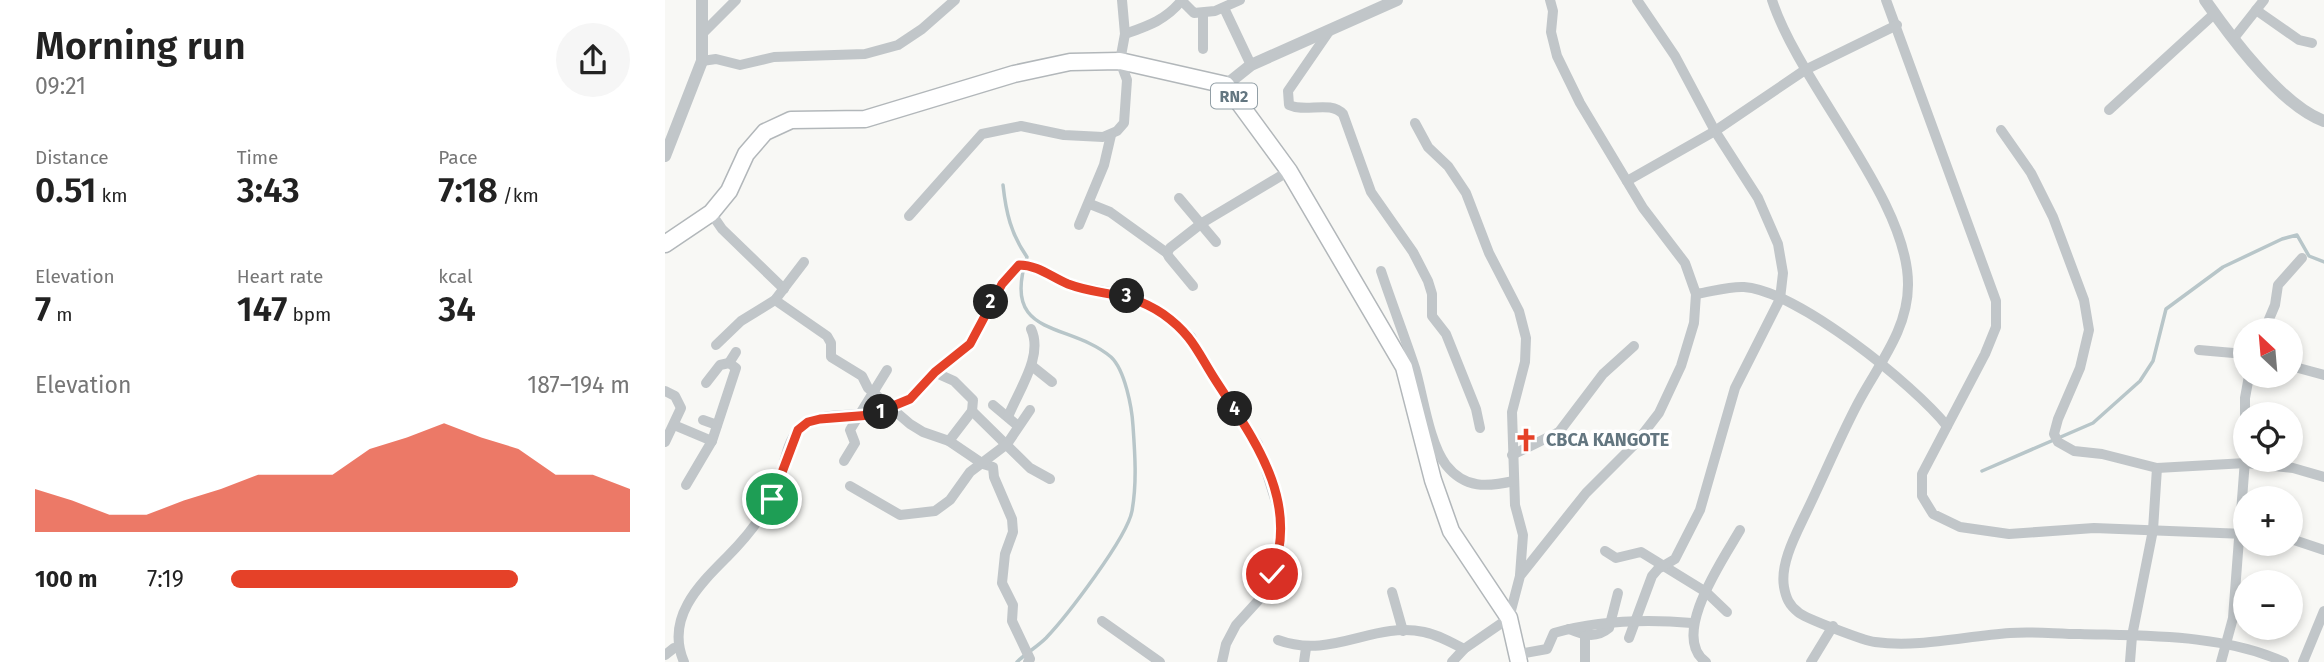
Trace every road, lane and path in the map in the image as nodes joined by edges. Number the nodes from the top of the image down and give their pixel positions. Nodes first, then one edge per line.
1 (702, 0) edge
2 (736, 0) edge
3 (955, 0) edge
4 (1122, 0) edge
5 (1182, 0) edge
6 (1240, 0) edge
7 (1398, 0) edge
8 (1550, 0) edge
9 (1772, 0) edge
10 (1887, 0) edge
11 (2205, 0) edge
12 (2263, 0) edge
13 (1639, 1) edge
14 (1224, 8) junction
15 (2256, 10) junction
16 (1203, 14) junction
17 (2214, 14) junction
18 (1897, 25) junction
19 (1330, 30) junction
20 (701, 34) junction
21 (1125, 34) junction
22 (2235, 38) junction
23 (2312, 43) dead end
24 (1203, 50) dead end
25 (702, 61) junction
26 (1120, 61) junction
27 (1251, 65) junction
28 (1805, 69) junction
29 (1226, 85) junction
30 (2109, 110) dead end
31 (2324, 121) edge
32 (1415, 122) dead end
33 (2001, 130) dead end
34 (1715, 131) junction
35 (1111, 135) junction
36 (665, 156) edge
37 (1289, 171) junction
38 (1627, 181) junction
39 (1179, 198) dead end
40 (1090, 204) junction
41 (711, 213) junction
42 (909, 216) dead end
43 (1202, 223) junction
44 (1079, 225) dead end
45 (1216, 242) dead end
46 (665, 244) edge
47 (1167, 253) junction
48 (2302, 258) dead end
49 (804, 262) dead end
50 (1381, 271) dead end
51 (1193, 286) dead end
52 (784, 289) junction
53 (1696, 294) junction
54 (1780, 299) junction
55 (775, 300) junction
56 (2269, 318) edge
57 (1031, 329) dead end
58 (716, 345) dead end
59 (1634, 346) dead end
60 (2199, 350) dead end
61 (736, 352) dead end
62 (2233, 353) edge
63 (1881, 362) junction
64 (729, 363) junction
65 (1032, 366) junction
66 (2303, 369) edge
67 (887, 370) dead end
68 (935, 372) junction
69 (2324, 375) edge
70 (1052, 382) dead end
71 (706, 383) dead end
72 (665, 391) edge
73 (871, 391) junction
74 (993, 405) dead end
75 (890, 409) junction
76 (1030, 410) dead end
77 (972, 411) junction
78 (858, 415) junction
79 (1008, 417) junction
80 (703, 420) dead end
81 (674, 425) junction
82 (717, 425) junction
83 (1018, 426) junction
84 (1947, 426) junction
85 (1480, 428) dead end
86 (712, 441) junction
87 (949, 441) junction
88 (665, 442) edge
89 (1007, 444) junction
90 (1512, 455) junction
91 (844, 461) dead end
92 (2233, 461) edge
93 (983, 464) junction
94 (2157, 468) junction
95 (2303, 471) edge
96 (2324, 477) edge
97 (1050, 479) dead end
98 (1514, 481) junction
99 (686, 485) dead end
100 (851, 486) dead end
101 (1740, 530) dead end
102 (2153, 530) junction
103 (2233, 533) edge
104 (2303, 543) edge
105 (2324, 550) edge
106 (1605, 551) dead end
107 (2241, 556) edge
108 (1666, 564) junction
109 (1520, 576) junction
110 (1392, 592) dead end
111 (1706, 592) junction
112 (1618, 593) dead end
113 (2324, 611) edge
114 (1727, 612) dead end
115 (1509, 618) junction
116 (1102, 621) dead end
117 (1636, 621) junction
118 (1611, 622) junction
119 (1692, 623) junction
120 (1833, 626) junction
121 (1569, 629) junction
122 (1403, 631) junction
123 (1585, 636) junction
124 (2132, 636) junction
125 (1629, 638) dead end
126 (1278, 640) dead end
127 (2227, 645) junction
128 (674, 648) junction
129 (1305, 648) junction
130 (1464, 649) junction
131 (665, 655) edge
132 (1519, 658) edge
133 (1029, 660) edge
134 (684, 662) edge
135 (1160, 662) edge
136 (1222, 662) edge
137 (1304, 662) edge
138 (1452, 662) edge
139 (1585, 662) edge
140 (1706, 662) edge
141 (1811, 662) edge
142 (2130, 662) edge
143 (2221, 662) edge
144 (2284, 662) edge
145 (2303, 662) edge

1 - 20 street
2 - 20 street
3 - 25 street
4 - 21 street
5 - 16 street
5 - 21 street
6 - 14 street
7 - 19 street
8 - 38 street
9 - 28 street
10 - 18 street
11 - 17 street
12 - 15 street
13 - 34 street
14 - 16 street
14 - 27 street
15 - 22 street
15 - 23 street
16 - 24 street
17 - 22 street
17 - 30 street
18 - 28 street
18 - 84 street
19 - 27 street
19 - 85 street
20 - 25 street
21 - 26 street
22 - 31 street
25 - 36 street
26 - 29 highway, RN2
26 - 35 street
26 - 41 highway, RN2
27 - 29 street
28 - 34 street
28 - 63 street
29 - 37 highway, RN2
32 - 90 street
33 - 94 street
34 - 38 street
34 - 54 street
35 - 40 street
35 - 42 street
37 - 43 street
37 - 115 highway, RN2
38 - 53 street
39 - 43 street
40 - 44 street
40 - 47 street
41 - 46 highway, RN2
41 - 52 street
43 - 45 street
43 - 47 street
47 - 51 street
48 - 56 street
49 - 52 street
50 - 98 street
52 - 55 street
53 - 54 street
53 - 109 street
54 - 63 street
54 - 108 street
55 - 58 street
55 - 73 street
57 - 65 street
59 - 90 street
60 - 62 street
61 - 64 street
63 - 84 street
63 - 120 street
64 - 71 street
64 - 82 street
65 - 70 street
65 - 79 street
66 - 69 street
67 - 73 street
68 - 75 street
68 - 77 street
68 - 136 street
72 - 81 street
73 - 75 street
73 - 78 street
74 - 79 street
75 - 78 street
75 - 87 street
76 - 83 street
77 - 87 street
77 - 89 street
78 - 91 street
78 - 128 street
79 - 83 street
80 - 82 street
81 - 86 street
81 - 88 street
82 - 86 street
83 - 89 street
84 - 102 street
86 - 99 street
87 - 93 street
89 - 93 street
89 - 97 street
90 - 98 street
92 - 94 street
93 - 100 street
93 - 133 street
94 - 102 street
95 - 96 street
98 - 109 street
101 - 111 street
102 - 103 street
102 - 124 street
104 - 105 street
106 - 108 street
107 - 127 street
108 - 111 street
108 - 117 street
109 - 115 street
110 - 122 street
111 - 114 street
111 - 119 street
112 - 118 street
113 - 145 street
115 - 130 street
115 - 132 highway, RN2
116 - 135 street
117 - 118 street
117 - 119 street
117 - 125 street
118 - 121 street
118 - 123 street
119 - 140 street
120 - 124 street
120 - 141 street
121 - 123 street
121 - 132 street
122 - 129 street
122 - 130 street
123 - 139 street
124 - 127 street
124 - 142 street
126 - 129 street
127 - 143 street
127 - 144 street
128 - 131 street
128 - 134 street
129 - 137 street
130 - 138 street

